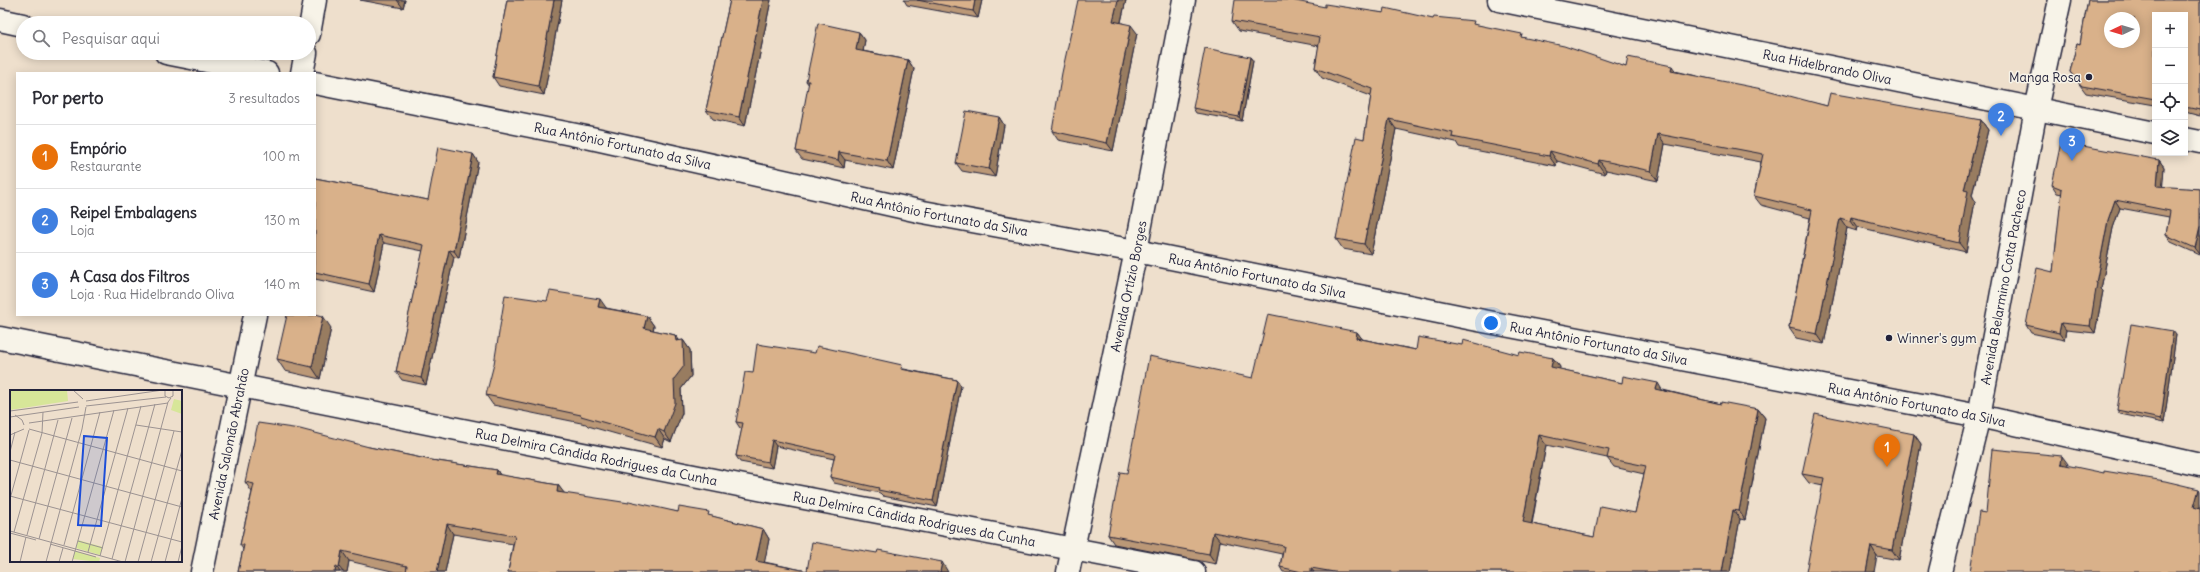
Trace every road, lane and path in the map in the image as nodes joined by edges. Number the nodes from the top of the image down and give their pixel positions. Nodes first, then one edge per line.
1 (315, 0) edge
2 (1184, 0) edge
3 (1499, 0) edge
4 (2060, 0) edge
5 (312, 16) edge
6 (0, 20) edge
7 (16, 23) edge
8 (201, 60) edge
9 (305, 60) edge
10 (261, 72) edge
11 (302, 72) edge
12 (316, 83) edge
13 (2036, 109) junction
14 (2152, 132) edge
15 (2188, 140) edge
16 (2200, 142) edge
17 (1136, 251) junction
18 (255, 316) edge
19 (0, 338) edge
20 (241, 387) junction
21 (1979, 416) junction
22 (2200, 465) edge
23 (1072, 550) junction
24 (202, 572) edge
25 (1068, 572) edge
26 (1194, 572) edge
27 (1940, 572) edge

1 - 5 street
2 - 17 street, Avenida Ortízio Borges
3 - 13 street, Rua Hidelbrando Oliva
4 - 13 street, Avenida Belarmino Cotta Pacheco
6 - 7 street
8 - 10 street
9 - 11 street
12 - 17 street, Rua Antônio Fortunato da Silva
13 - 14 street, Rua Hidelbrando Oliva
13 - 21 street, Avenida Belarmino Cotta Pacheco
15 - 16 street
17 - 21 street, Rua Antônio Fortunato da Silva
17 - 23 street, Avenida Ortízio Borges
18 - 20 street, Avenida Salomão Abrahão
19 - 20 street, Rua Delmira Cândida Rodrigues da Cunha
20 - 23 street, Rua Delmira Cândida Rodrigues da Cunha
20 - 24 street, Avenida Salomão Abrahão
21 - 22 street, Rua Antônio Fortunato da Silva
21 - 27 street, Avenida Belarmino Cotta Pacheco
23 - 25 street, Avenida Ortízio Borges
23 - 26 street, Rua Delmira Cândida Rodrigues da Cunha

